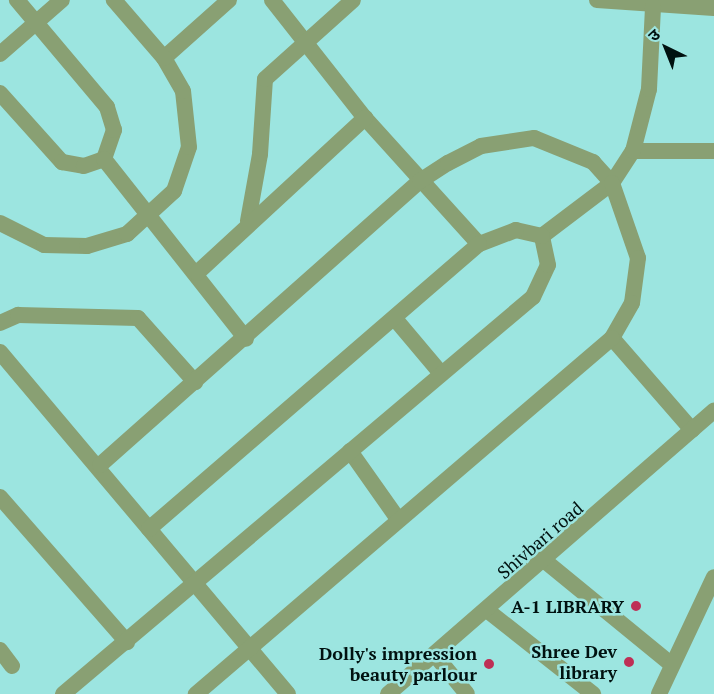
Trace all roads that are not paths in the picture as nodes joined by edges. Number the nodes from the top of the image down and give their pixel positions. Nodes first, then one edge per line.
1 (17, 0) edge
2 (62, 0) edge
3 (114, 0) edge
4 (229, 0) edge
5 (272, 0) edge
6 (353, 0) edge
7 (597, 0) edge
8 (653, 6) junction
9 (714, 8) edge
10 (36, 23) junction
11 (303, 41) junction
12 (0, 54) edge
13 (164, 58) junction
14 (0, 93) edge
15 (365, 118) junction
16 (633, 151) junction
17 (714, 152) edge
18 (104, 159) junction
19 (420, 182) junction
20 (612, 183) junction
21 (152, 217) junction
22 (248, 221) junction
23 (0, 225) edge
24 (542, 236) junction
25 (479, 244) junction
26 (197, 273) junction
27 (396, 320) junction
28 (0, 323) edge
29 (612, 338) junction
30 (246, 339) junction
31 (0, 352) edge
32 (439, 371) junction
33 (195, 381) junction
34 (714, 411) edge
35 (692, 430) junction
36 (350, 451) junction
37 (100, 465) junction
38 (0, 497) edge
39 (398, 519) junction
40 (149, 529) junction
41 (545, 561) junction
42 (714, 577) edge
43 (195, 582) junction
44 (488, 611) junction
45 (127, 642) junction
46 (249, 648) junction
47 (0, 650) edge
48 (435, 654) junction
49 (672, 665) junction
50 (12, 666) dead end
51 (662, 693) edge
52 (63, 694) edge
53 (196, 694) edge
54 (288, 694) edge
55 (388, 694) edge
56 (467, 694) edge
57 (593, 694) edge

1 - 10 street
2 - 10 street
3 - 13 street
4 - 13 street
5 - 11 street
6 - 11 street
7 - 8 street
8 - 9 street
8 - 16 street
10 - 12 street
10 - 18 street
11 - 15 street
11 - 22 street
13 - 21 street
14 - 18 street
15 - 19 street
15 - 22 street
16 - 17 street
16 - 20 street
18 - 21 street
19 - 20 street
19 - 25 street
19 - 30 street
20 - 24 street
20 - 29 street
21 - 23 street
21 - 26 street
22 - 26 street
24 - 25 street
24 - 32 street
25 - 27 street
26 - 30 street
27 - 32 street
27 - 40 street
28 - 33 street
29 - 35 street
29 - 39 street
30 - 33 street
31 - 37 street
32 - 36 street
33 - 37 street
34 - 35 street, Shivbari road
35 - 41 street, Shivbari road
36 - 39 street
36 - 43 street
37 - 40 street
38 - 45 street
39 - 46 street
40 - 43 street
41 - 44 street, Shivbari road
41 - 49 street
42 - 49 street
43 - 45 street
43 - 46 street
44 - 48 street, Shivbari road
44 - 57 street
45 - 52 street
46 - 53 street
46 - 54 street
47 - 50 street
48 - 55 street, Shivbari road
48 - 56 street
49 - 51 street

